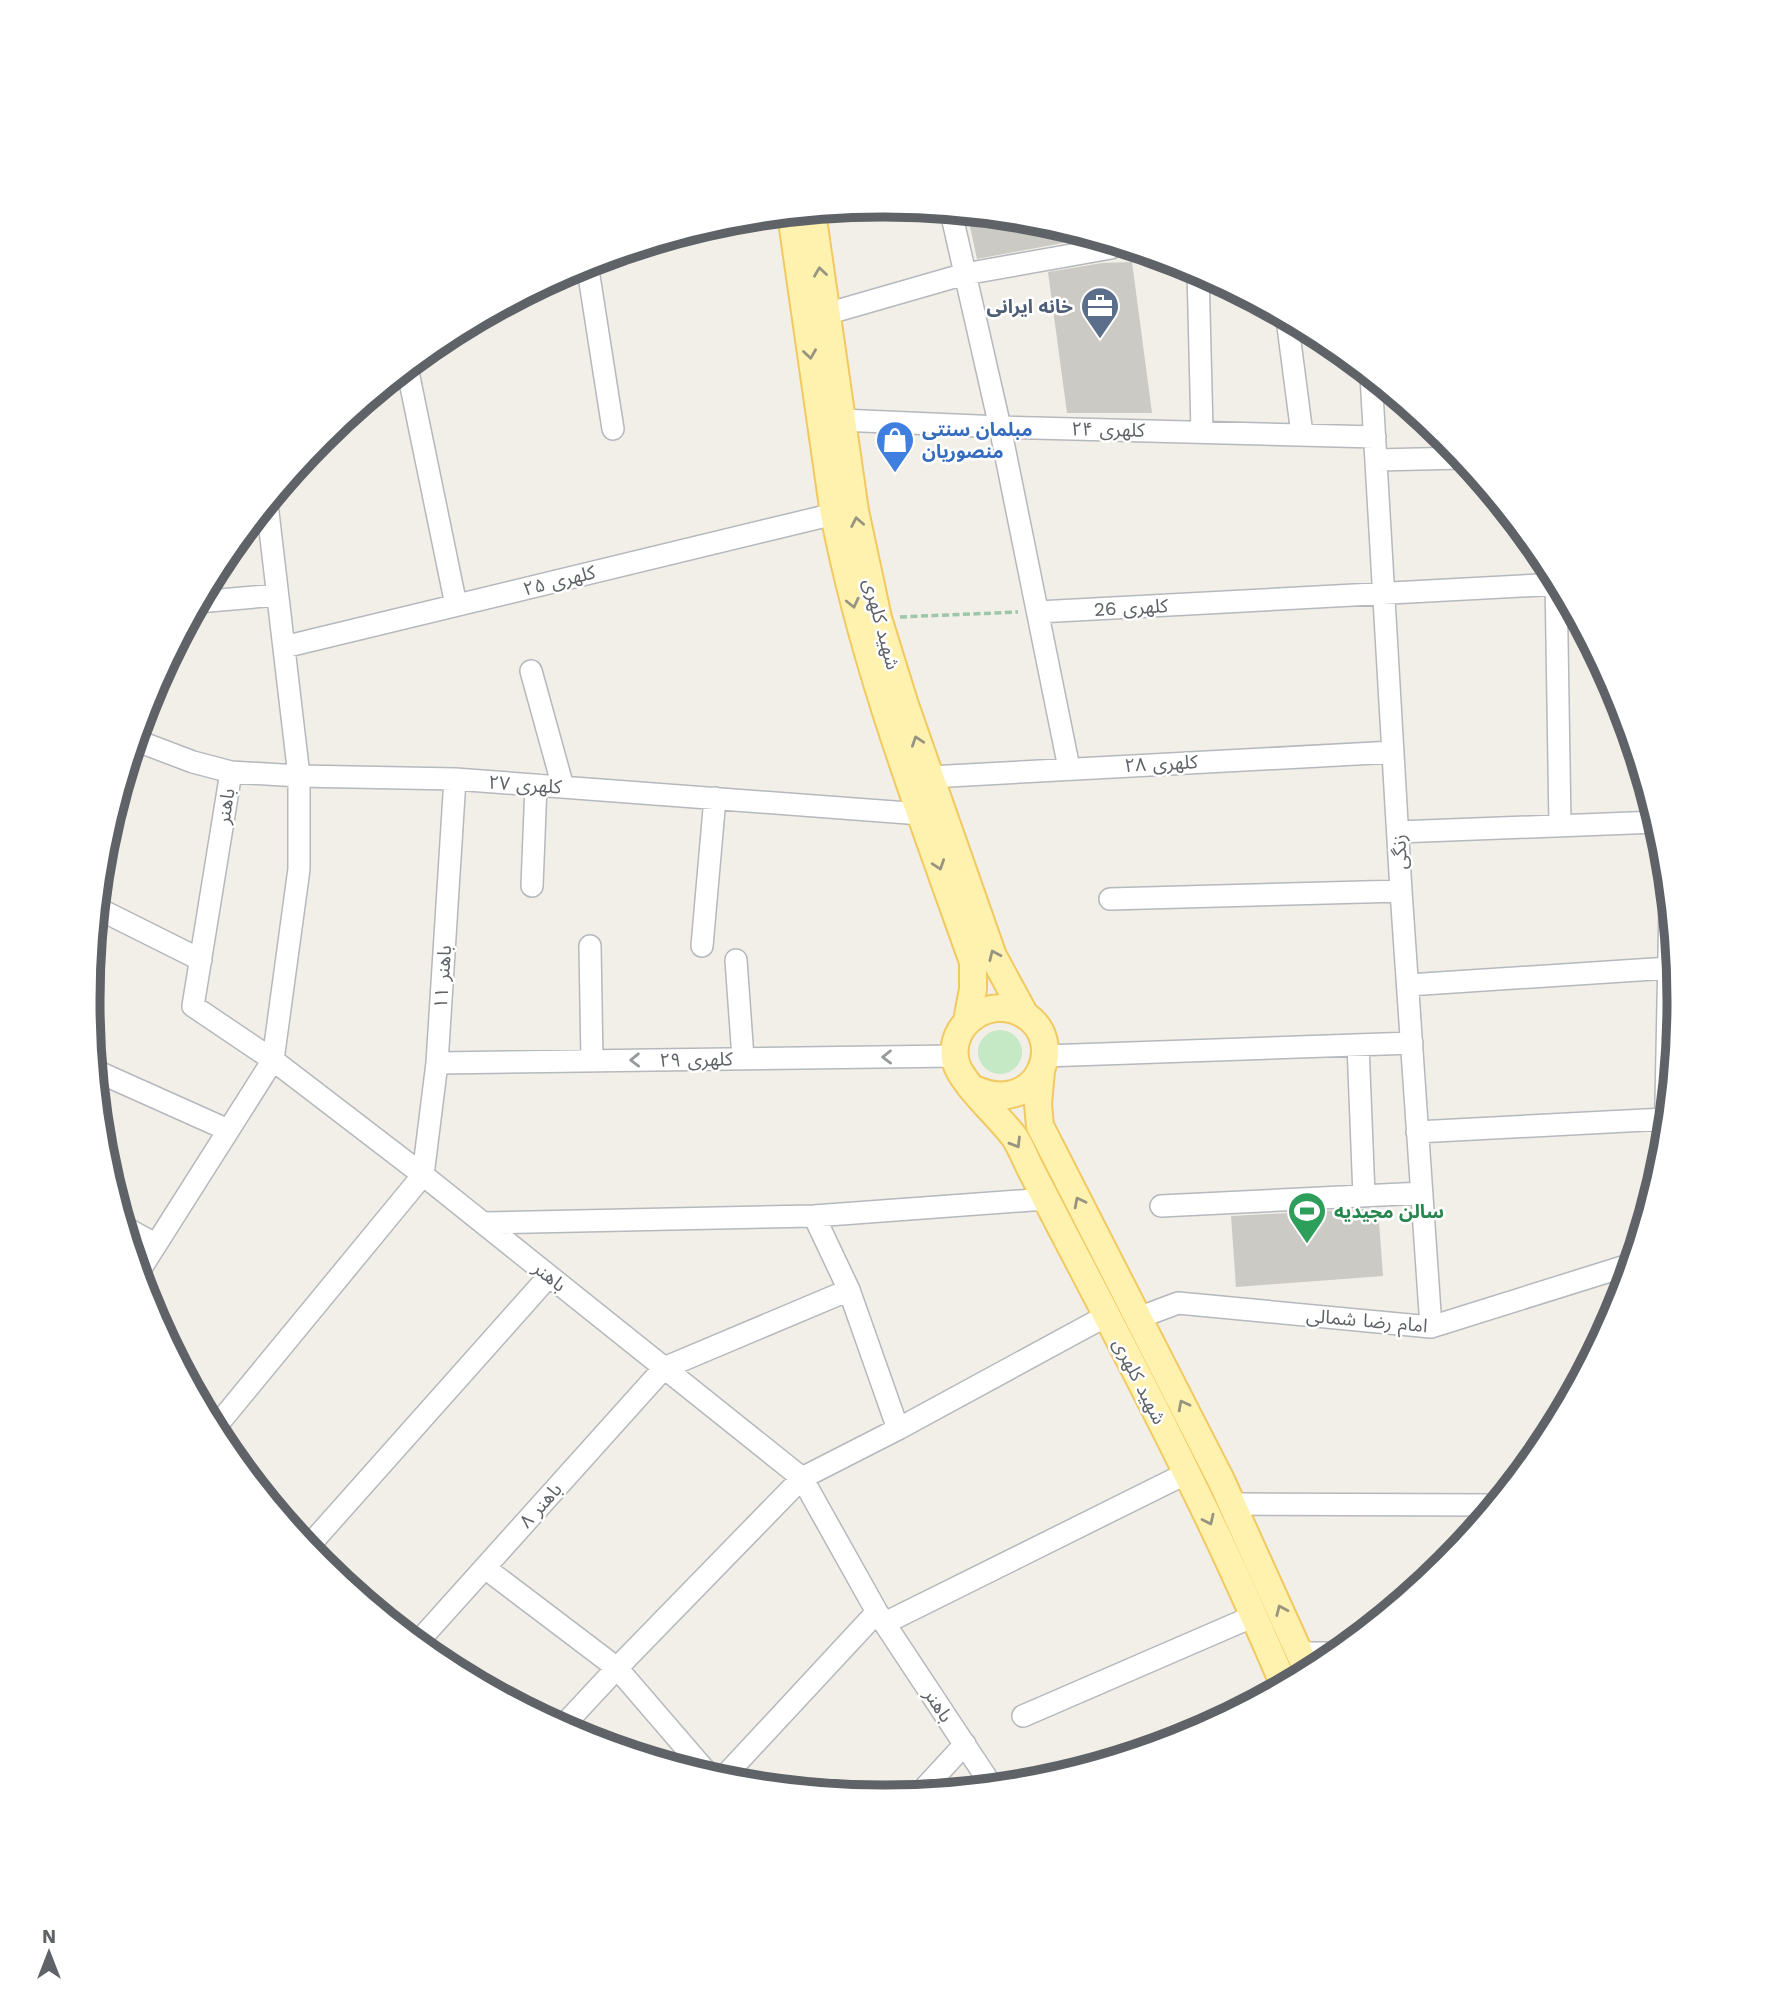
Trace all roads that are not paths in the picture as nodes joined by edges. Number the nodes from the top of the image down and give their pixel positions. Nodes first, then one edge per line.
1 (813, 221) edge
2 (953, 221) edge
3 (791, 223) edge
4 (1097, 248) edge
5 (965, 274) junction
6 (589, 275) edge
7 (1198, 284) edge
8 (826, 314) junction
9 (1288, 330) edge
10 (409, 377) edge
11 (1372, 388) edge
12 (841, 420) junction
13 (1000, 427) junction
14 (613, 429) dead end
15 (1202, 431) junction
16 (1302, 434) junction
17 (1375, 438) junction
18 (1449, 458) edge
19 (1377, 460) junction
20 (834, 514) junction
21 (268, 516) edge
22 (1546, 583) edge
23 (1384, 594) junction
24 (277, 595) junction
25 (210, 601) edge
26 (1557, 601) edge
27 (456, 605) junction
28 (1038, 612) junction
29 (284, 647) junction
30 (531, 671) dead end
31 (143, 743) edge
32 (1393, 752) junction
33 (1069, 768) junction
34 (231, 772) junction
35 (299, 776) junction
36 (930, 777) junction
37 (455, 779) junction
38 (536, 785) junction
39 (563, 787) junction
40 (715, 798) junction
41 (920, 814) junction
42 (1646, 822) edge
43 (1560, 825) junction
44 (1398, 832) junction
45 (532, 886) dead end
46 (1401, 891) junction
47 (1110, 899) dead end
48 (105, 912) edge
49 (590, 946) dead end
50 (702, 946) dead end
51 (201, 960) junction
52 (737, 960) dead end
53 (1666, 968) edge
54 (1408, 985) junction
55 (1025, 1015) junction
56 (967, 1021) junction
57 (1412, 1043) junction
58 (1358, 1045) junction
59 (956, 1056) junction
60 (743, 1059) junction
61 (273, 1060) junction
62 (592, 1061) junction
63 (437, 1063) junction
64 (1043, 1063) junction
65 (103, 1074) edge
66 (974, 1089) junction
67 (1658, 1119) edge
68 (228, 1129) junction
69 (1417, 1132) junction
70 (423, 1175) junction
71 (1422, 1193) junction
72 (1364, 1196) junction
73 (1046, 1199) junction
74 (1161, 1206) dead end
75 (814, 1216) junction
76 (483, 1223) junction
77 (135, 1233) edge
78 (155, 1244) junction
79 (144, 1262) edge
80 (1621, 1268) edge
81 (549, 1276) junction
82 (849, 1290) junction
83 (1106, 1316) junction
84 (1138, 1318) junction
85 (1431, 1327) junction
86 (663, 1368) junction
87 (222, 1420) edge
88 (898, 1429) junction
89 (1187, 1473) junction
90 (803, 1478) junction
91 (1233, 1504) junction
92 (1483, 1505) edge
93 (314, 1540) edge
94 (485, 1567) junction
95 (1254, 1616) junction
96 (881, 1618) junction
97 (424, 1636) edge
98 (1304, 1663) edge
99 (617, 1668) junction
100 (1280, 1677) edge
101 (1023, 1716) dead end
102 (570, 1719) edge
103 (965, 1744) junction
104 (698, 1762) edge
105 (731, 1770) edge
106 (987, 1778) edge
107 (929, 1783) edge

8 -> 1 main road, شهید کلهری
2 - 5 street
3 -> 20 main road, شهید کلهری
4 - 5 street
5 - 8 street
5 - 13 street
6 - 14 street
7 - 15 street
8 - 12 main road, شهید کلهری
9 - 16 street
10 - 27 street
11 - 17 street, زنگی
12 - 13 street, کلهری ۲۴
36 -> 12 main road, شهید کلهری
13 - 15 street, کلهری ۲۴
13 - 28 street
15 - 16 street, کلهری ۲۴
16 - 17 street, کلهری ۲۴
17 - 19 street, زنگی
18 - 19 street
19 - 23 street, زنگی
20 - 27 street, کلهری ۲۵
20 -> 41 main road, شهید کلهری
21 - 24 street
22 - 23 street, کلهری 26
23 - 28 street, کلهری 26
23 - 32 street, زنگی
24 - 25 street
24 - 29 street
26 - 43 street
27 - 29 street, کلهری ۲۵
28 - 33 street
29 - 35 street
30 - 39 street
31 - 34 street, کلهری ۲۷
32 - 33 street, کلهری ۲۸
32 - 44 street, زنگی
33 - 36 street, کلهری ۲۸
34 - 35 street, کلهری ۲۷
34 - 51 street, باهنر
35 - 37 street, کلهری ۲۷
35 - 61 street
55 -> 36 main road, شهید کلهری
37 - 38 street, کلهری ۲۷
37 - 63 street, باهنر ۱۱
38 - 39 street, کلهری ۲۷
38 - 45 street
39 - 40 street, کلهری ۲۷
40 - 41 street, کلهری ۲۷
40 - 50 street
41 -> 56 main road, شهید کلهری
42 - 43 street
43 - 44 street
44 - 46 street, زنگی
46 - 47 street
46 - 54 street, زنگی
48 - 51 street
49 - 62 street
51 - 61 street, باهنر
52 - 60 street
53 - 54 street
54 - 57 street, زنگی
55 - 56 main road
55 - 64 main road
56 - 59 main road
57 - 58 street
57 - 69 street, زنگی
58 - 64 street
58 - 72 street
59 -> 60 street, کلهری ۲۹
59 - 66 main road
60 -> 62 street, کلهری ۲۹
61 - 68 street
61 - 70 street, باهنر
62 - 63 street, کلهری ۲۹
63 - 70 street, باهنر ۱۱
64 - 66 main road
84 -> 64 main road, شهید کلهری
65 - 68 street
66 -> 73 main road, شهید کلهری
67 - 69 street
68 - 78 street
69 - 71 street, زنگی
70 - 76 street, باهنر
70 - 87 street
71 - 72 street
71 - 85 street, زنگی
72 - 74 street
73 - 75 street
73 - 83 main road, شهید کلهری
75 - 76 street
75 - 82 street
76 - 81 street, باهنر
77 - 78 street
78 - 79 street
80 - 85 street, امام رضا شمالی
81 - 86 street, باهنر
81 - 93 street
82 - 86 street
82 - 88 street
83 - 88 street
83 - 89 main road, شهید کلهری
84 - 85 street, امام رضا شمالی
91 -> 84 main road, شهید کلهری
86 - 90 street, باهنر
86 - 94 street, باهنر ۸
88 - 90 street
89 -> 95 main road, شهید کلهری
89 - 96 street
90 - 96 street, باهنر
90 - 99 street
91 - 92 street
98 -> 91 main road, شهید کلهری
94 - 97 street, باهنر ۸
94 - 99 street
95 - 100 main road, شهید کلهری
95 - 101 street
96 - 103 street, باهنر
96 - 105 street
99 - 102 street
99 - 104 street
103 - 106 street, باهنر
103 - 107 street

